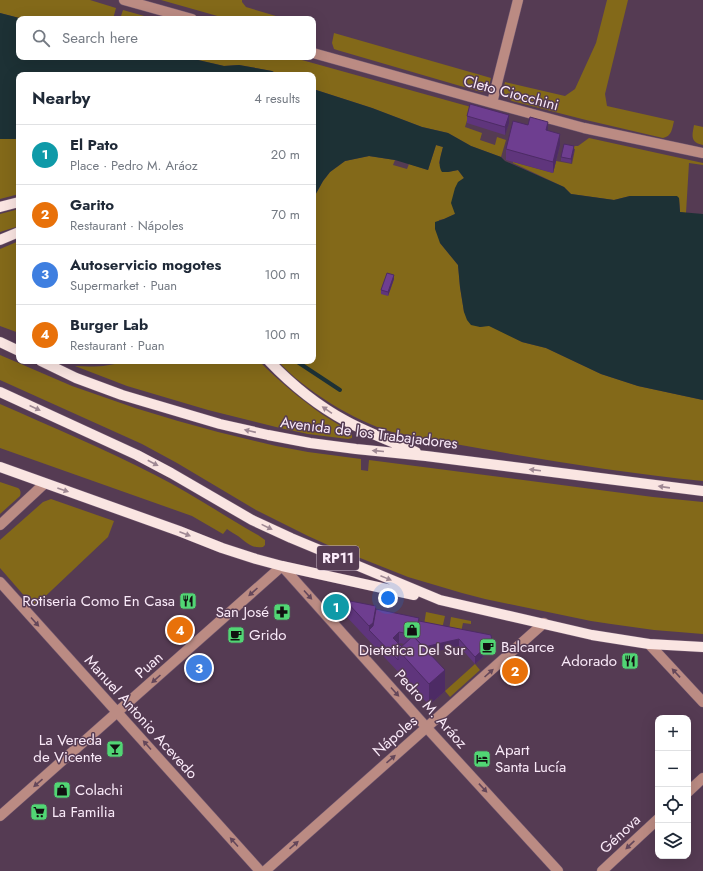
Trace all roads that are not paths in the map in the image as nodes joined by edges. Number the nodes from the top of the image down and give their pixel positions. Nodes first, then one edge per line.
1 (124, 0) edge
2 (518, 0) edge
3 (181, 16) edge
4 (316, 54) edge
5 (492, 103) junction
6 (703, 153) edge
7 (16, 203) edge
8 (0, 207) edge
9 (16, 233) edge
10 (0, 240) edge
11 (0, 342) edge
12 (16, 349) edge
13 (47, 364) edge
14 (271, 364) edge
15 (0, 392) edge
16 (426, 456) junction
17 (0, 467) edge
18 (44, 484) junction
19 (703, 491) edge
20 (0, 524) edge
21 (282, 566) junction
22 (0, 582) edge
23 (440, 600) junction
24 (544, 623) junction
25 (649, 644) junction
26 (703, 648) edge
27 (703, 702) edge
28 (118, 713) junction
29 (427, 728) junction
30 (703, 778) edge
31 (691, 789) edge
32 (0, 816) edge
33 (655, 822) edge
34 (260, 871) edge
35 (265, 871) edge
36 (558, 871) edge
37 (602, 871) edge

1 - 3 street
2 - 5 street
4 - 5 street, Cleto Ciocchini
5 - 6 street, Cleto Ciocchini
7 - 8 main road
9 - 10 main road
11 - 12 main road
16 -> 13 main road, Avenida de los Trabajadores
16 -> 14 main road
15 -> 23 main road, RP11
19 -> 16 main road, Avenida de los Trabajadores
17 - 18 main road
18 - 20 street
18 -> 21 main road
21 - 23 main road
21 -> 28 street, Puan
21 -> 29 street, Pedro M. Aráoz
22 -> 28 street, Manuel Antonio Acevedo
23 - 24 main road, RP11
24 - 25 main road, RP11
29 -> 24 street, Nápoles
25 - 26 main road, RP11
27 -> 25 street
28 -> 32 street, Puan
34 -> 28 street, Manuel Antonio Acevedo
35 -> 29 street, Nápoles
29 -> 36 street, Pedro M. Aráoz
30 - 31 street
33 -> 37 street, Génova

